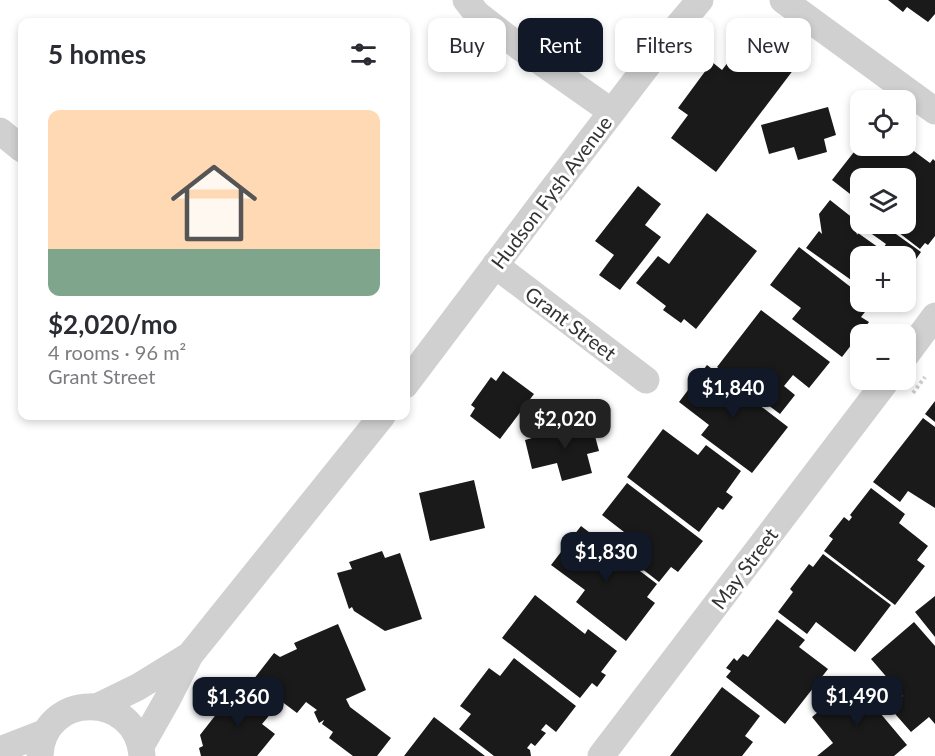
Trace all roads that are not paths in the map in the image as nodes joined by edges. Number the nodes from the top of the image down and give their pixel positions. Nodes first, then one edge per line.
1 (466, 0) edge
2 (700, 0) edge
3 (783, 0) edge
4 (935, 111) edge
5 (612, 112) junction
6 (0, 131) edge
7 (18, 145) edge
8 (495, 265) junction
9 (935, 316) edge
10 (916, 342) edge
11 (410, 379) edge
12 (646, 380) dead end
13 (879, 390) edge
14 (376, 420) edge
15 (190, 655) junction
16 (97, 706) junction
17 (43, 744) edge
18 (0, 750) edge
19 (141, 751) edge
20 (602, 756) edge

1 - 5 street
2 - 5 street, Hudson Fysh Avenue
3 - 4 street
5 - 8 street, Hudson Fysh Avenue
6 - 7 street
8 - 11 street, Hudson Fysh Avenue
8 - 12 street, Grant Street
9 - 10 street
13 - 20 street, May Street
14 - 15 street
15 - 16 street
15 - 19 street
16 - 17 street
16 - 19 street
17 - 18 street

